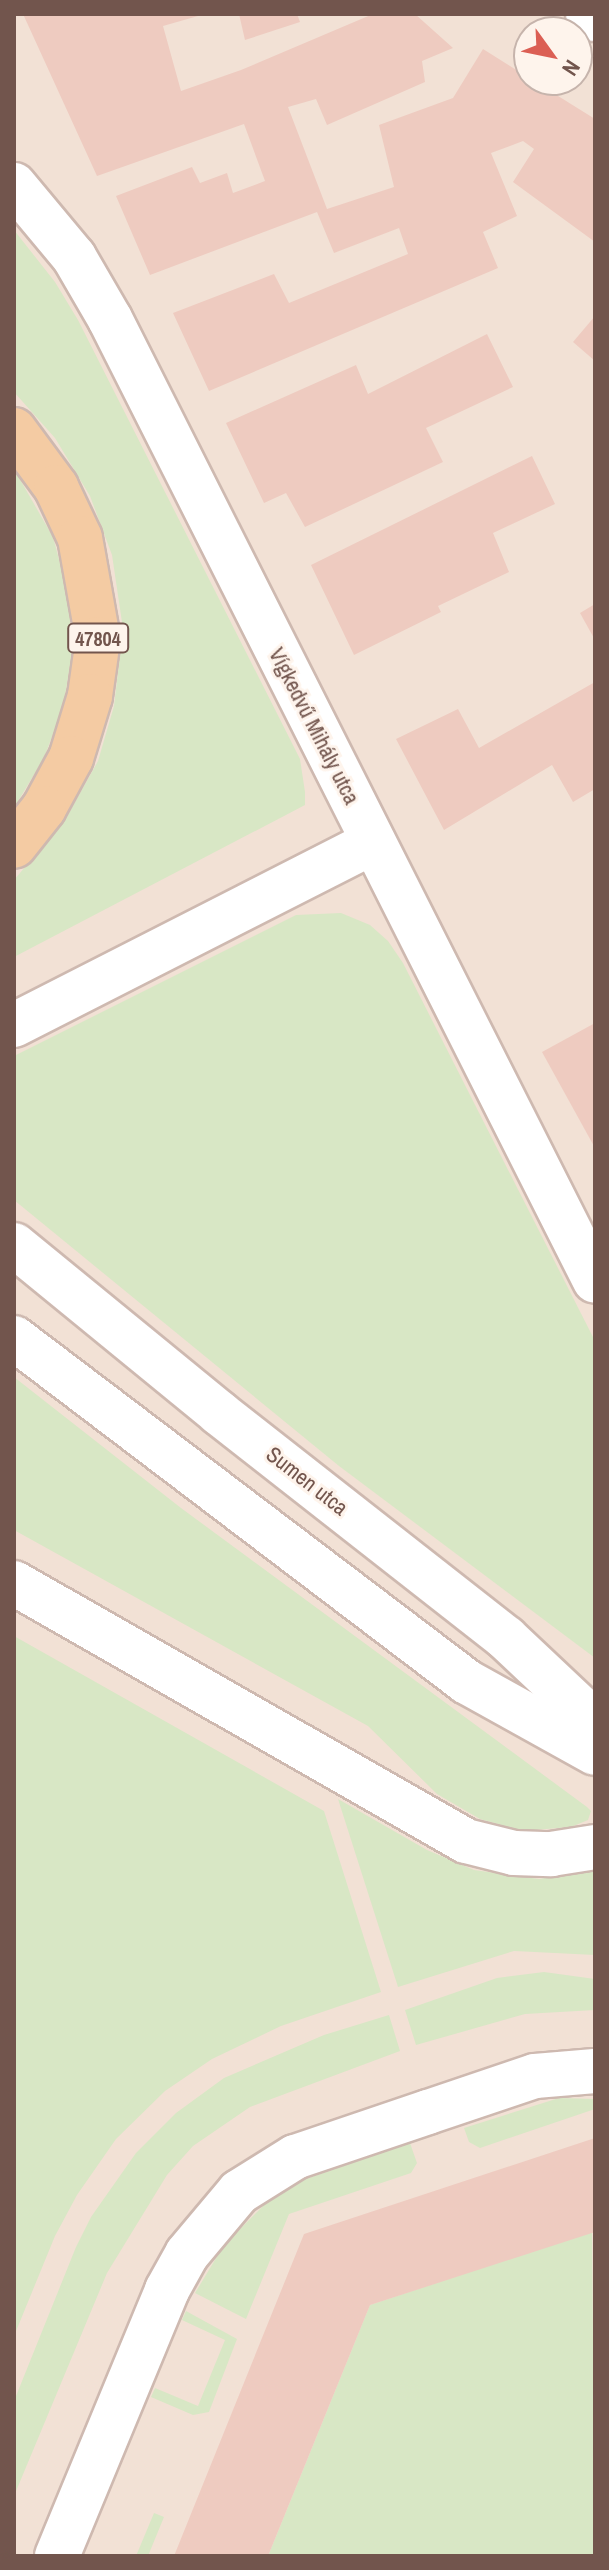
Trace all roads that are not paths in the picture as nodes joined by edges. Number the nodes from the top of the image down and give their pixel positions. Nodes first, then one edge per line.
1 (588, 14) edge
2 (595, 19) edge
3 (14, 185) edge
4 (14, 430) edge
5 (373, 842) junction
6 (14, 846) edge
7 (14, 1025) edge
8 (14, 1245) edge
9 (595, 1281) edge
10 (14, 1338) edge
11 (14, 1583) edge
12 (595, 1722) edge
13 (595, 1753) edge
14 (595, 1847) edge
15 (595, 2071) edge
16 (57, 2556) edge

1 - 2 street
3 - 5 street, Vígkedvű Mihály utca
4 - 6 main road, 47804
5 - 7 street
5 - 9 street, Vígkedvű Mihály utca
8 - 12 street, Sumen utca
10 - 13 street
11 - 14 street
15 - 16 street

